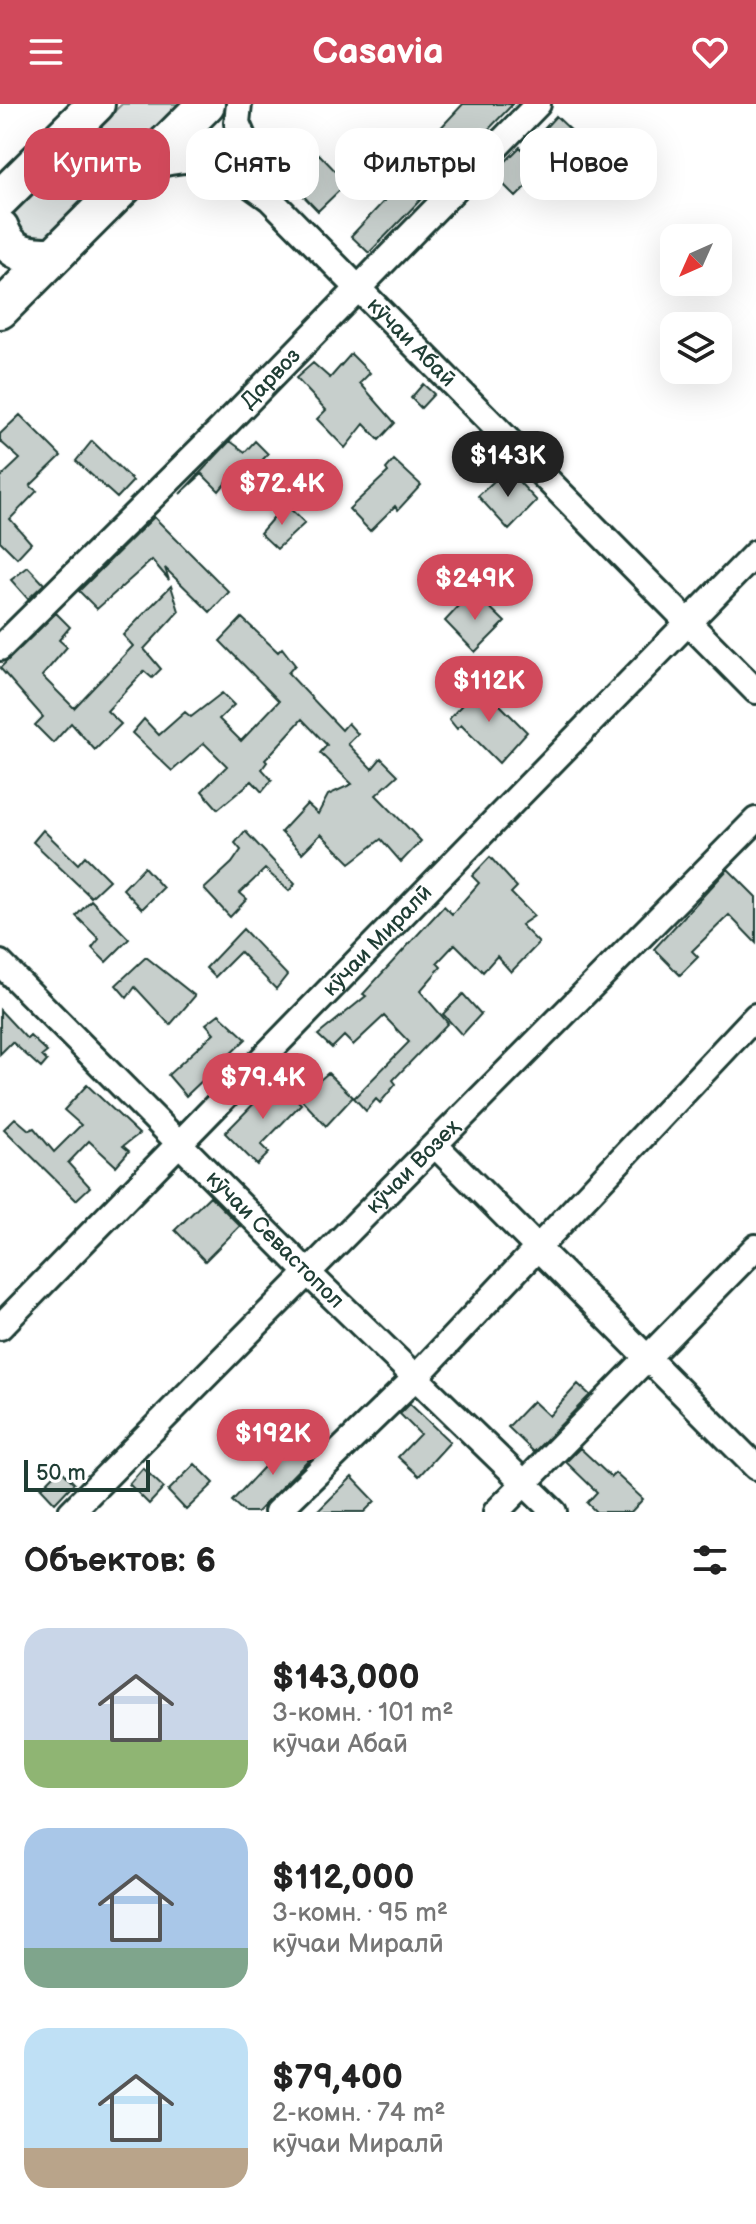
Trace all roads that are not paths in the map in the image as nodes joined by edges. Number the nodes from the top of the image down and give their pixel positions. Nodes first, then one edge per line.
1 (96, 104) edge
2 (206, 104) edge
3 (239, 104) edge
4 (538, 104) edge
5 (239, 128) edge
6 (170, 140) edge
7 (0, 199) edge
8 (110, 200) edge
9 (271, 200) edge
10 (0, 228) edge
11 (54, 256) junction
12 (358, 289) junction
13 (0, 310) edge
14 (756, 553) edge
15 (686, 623) junction
16 (0, 648) edge
17 (756, 691) edge
18 (756, 820) edge
19 (0, 963) edge
20 (756, 1016) edge
21 (179, 1140) junction
22 (435, 1145) junction
23 (756, 1247) edge
24 (536, 1249) junction
25 (308, 1273) junction
26 (0, 1327) edge
27 (646, 1359) junction
28 (415, 1378) junction
29 (756, 1467) edge
30 (524, 1483) junction
31 (71, 1512) edge
32 (277, 1512) edge
33 (496, 1512) edge
34 (554, 1512) edge

1 - 7 highway
2 - 6 highway
3 - 5 street, кӯчаи Абаӣ
4 - 12 street, Дарвоз
8 - 11 highway
9 - 12 street, кӯчаи Абаӣ
10 - 11 highway
11 - 13 highway
12 - 15 street, кӯчаи Абаӣ
12 - 16 street, Дарвоз
14 - 15 street, кӯчаи Миралӣ
15 - 17 street, кӯчаи Абаӣ
15 - 21 street, кӯчаи Миралӣ
18 - 22 street, кӯчаи Возеҳ
19 - 21 street, кӯчаи Севастопол
20 - 24 street
21 - 25 street, кӯчаи Севастопол
21 - 26 street, кӯчаи Миралӣ
22 - 24 street
22 - 25 street, кӯчаи Возеҳ
23 - 27 street
24 - 27 street
24 - 28 street
25 - 28 street, кӯчаи Севастопол
25 - 31 street, кӯчаи Возеҳ
27 - 29 street
27 - 30 street
28 - 30 street, кӯчаи Севастопол
28 - 32 street
30 - 33 street
30 - 34 street, кӯчаи Севастопол

